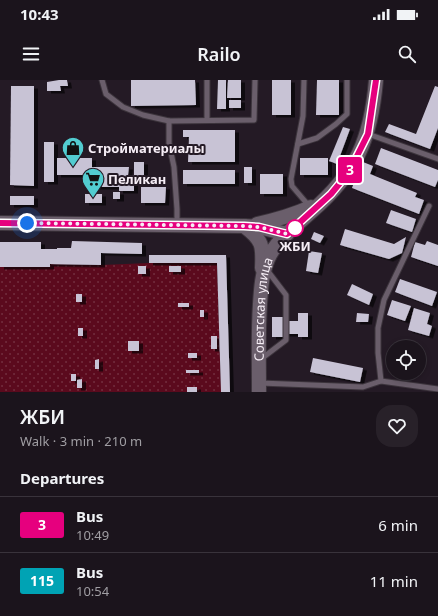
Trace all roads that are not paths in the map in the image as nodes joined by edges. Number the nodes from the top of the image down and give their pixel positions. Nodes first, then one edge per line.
1 (102, 80) edge
2 (207, 80) edge
3 (255, 80) edge
4 (304, 80) edge
5 (347, 80) edge
6 (376, 80) edge
7 (207, 120) junction
8 (169, 121) junction
9 (368, 134) junction
10 (298, 144) junction
11 (438, 159) edge
12 (324, 200) junction
13 (429, 206) dead end
14 (310, 207) junction
15 (0, 223) edge
16 (177, 226) junction
17 (244, 226) junction
18 (287, 234) junction
19 (265, 268) junction
20 (261, 284) junction
21 (258, 361) junction
22 (381, 382) junction
23 (323, 385) junction
24 (259, 387) edge
25 (438, 389) edge
26 (430, 390) edge
27 (323, 392) edge

1 - 8 lane
2 - 7 lane
3 - 7 lane
4 - 10 lane
5 - 10 lane
6 - 9 street, Советская улица
7 - 8 lane
8 - 16 lane
9 - 11 lane
9 - 12 street, Советская улица
10 - 14 lane
12 - 14 street
12 - 18 street, Советская улица
13 - 22 lane
14 - 17 street
15 - 16 street
16 - 17 street
17 - 18 street
17 - 20 street
18 - 19 street, Советская улица
19 - 20 street, Советская улица
19 - 21 lane
20 - 21 street, Советская улица
21 - 24 street, Советская улица
22 - 23 lane
22 - 26 lane
23 - 24 lane
23 - 27 lane
25 - 26 lane

